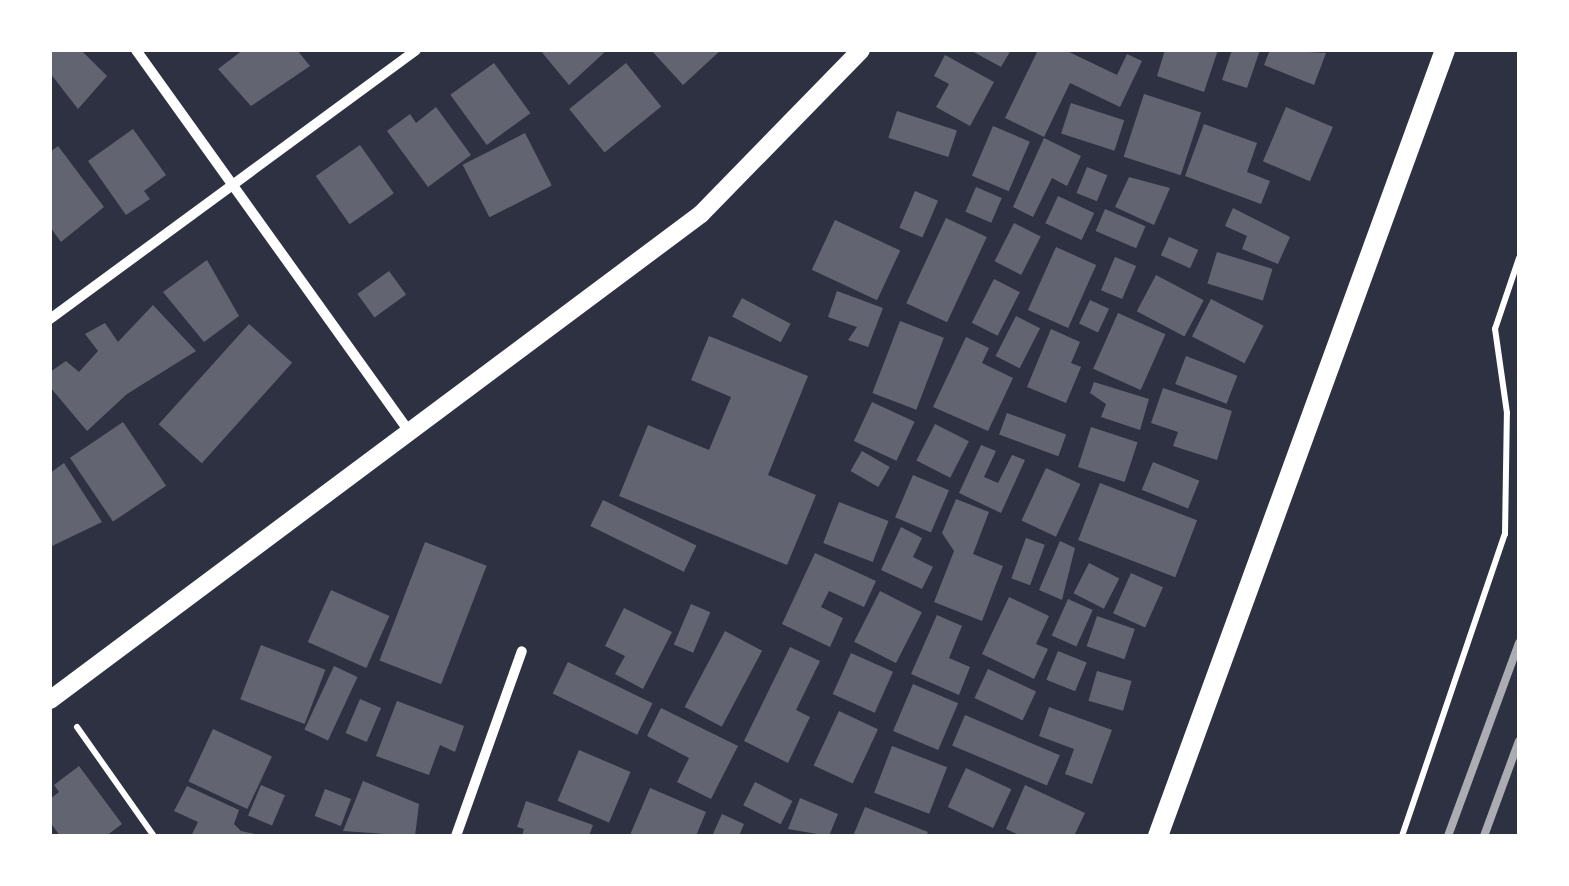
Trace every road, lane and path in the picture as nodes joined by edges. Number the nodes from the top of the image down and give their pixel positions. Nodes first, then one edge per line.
1 (136, 50) edge
2 (416, 50) edge
3 (861, 50) edge
4 (1444, 50) edge
5 (235, 185) junction
6 (1519, 258) edge
7 (50, 318) edge
8 (410, 434) junction
9 (522, 651) dead end
10 (53, 698) edge
11 (154, 836) edge
12 (456, 836) edge
13 (1158, 836) edge
14 (1402, 836) edge

1 - 5 street
2 - 5 street
3 - 8 street
4 - 13 main road
5 - 7 street
5 - 8 street
6 - 14 path
8 - 10 street
9 - 12 street
10 - 11 path

